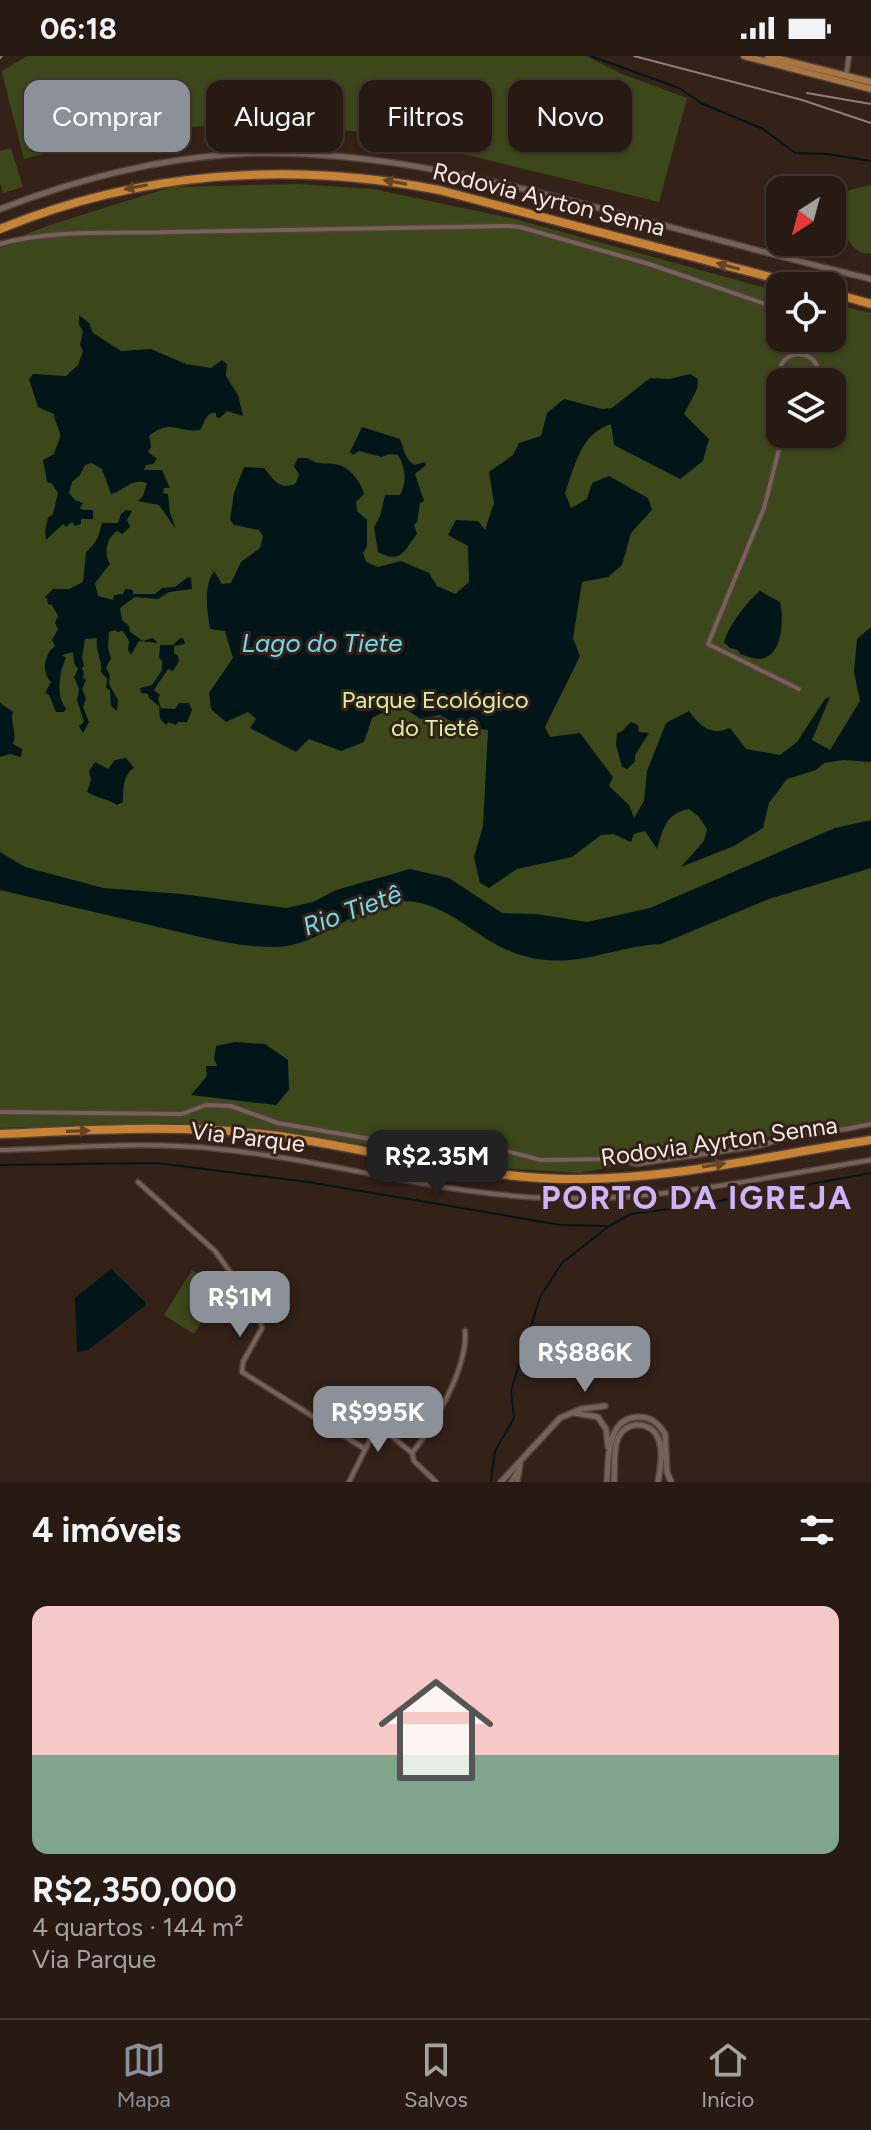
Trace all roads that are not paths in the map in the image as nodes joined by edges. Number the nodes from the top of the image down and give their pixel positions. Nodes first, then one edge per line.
1 (744, 56) edge
2 (768, 56) edge
3 (849, 56) edge
4 (778, 58) edge
5 (846, 76) junction
6 (871, 82) edge
7 (871, 89) edge
8 (0, 209) edge
9 (0, 229) edge
10 (0, 244) edge
11 (827, 268) junction
12 (826, 272) edge
13 (766, 276) edge
14 (871, 279) edge
15 (846, 298) edge
16 (766, 304) edge
17 (871, 304) edge
18 (806, 352) edge
19 (805, 355) junction
20 (780, 368) edge
21 (817, 368) edge
22 (779, 448) edge
23 (799, 689) dead end
24 (0, 1112) edge
25 (871, 1124) edge
26 (0, 1134) edge
27 (871, 1140) edge
28 (0, 1150) edge
29 (871, 1160) edge
30 (138, 1182) dead end
31 (465, 1331) dead end
32 (569, 1413) junction
33 (598, 1417) junction
34 (365, 1449) junction
35 (412, 1453) junction
36 (609, 1456) junction
37 (514, 1471) junction
38 (350, 1482) edge
39 (436, 1482) edge
40 (499, 1482) edge
41 (511, 1482) edge
42 (517, 1482) edge
43 (607, 1482) edge
44 (614, 1482) edge
45 (658, 1482) edge
46 (671, 1482) edge

1 - 7 main road
2 - 4 main road
3 - 5 street
4 - 5 main road
5 - 6 main road
8 - 11 street
13 -> 9 highway, Rodovia Ayrton Senna
10 - 16 street
11 - 12 street
11 - 14 street
15 - 17 highway
18 - 19 street
19 - 20 street
19 - 21 street
22 - 23 street
24 - 25 street
26 -> 27 highway, Rodovia Ayrton Senna
28 - 29 street, Via Parque
30 - 34 street
31 - 35 street
32 - 33 street
32 - 33 street
32 - 37 street
33 - 36 street
34 - 35 street
34 - 38 street
35 - 39 street
36 - 43 street
36 - 46 street
37 - 40 street
37 - 41 street
37 - 42 street
44 - 45 street

